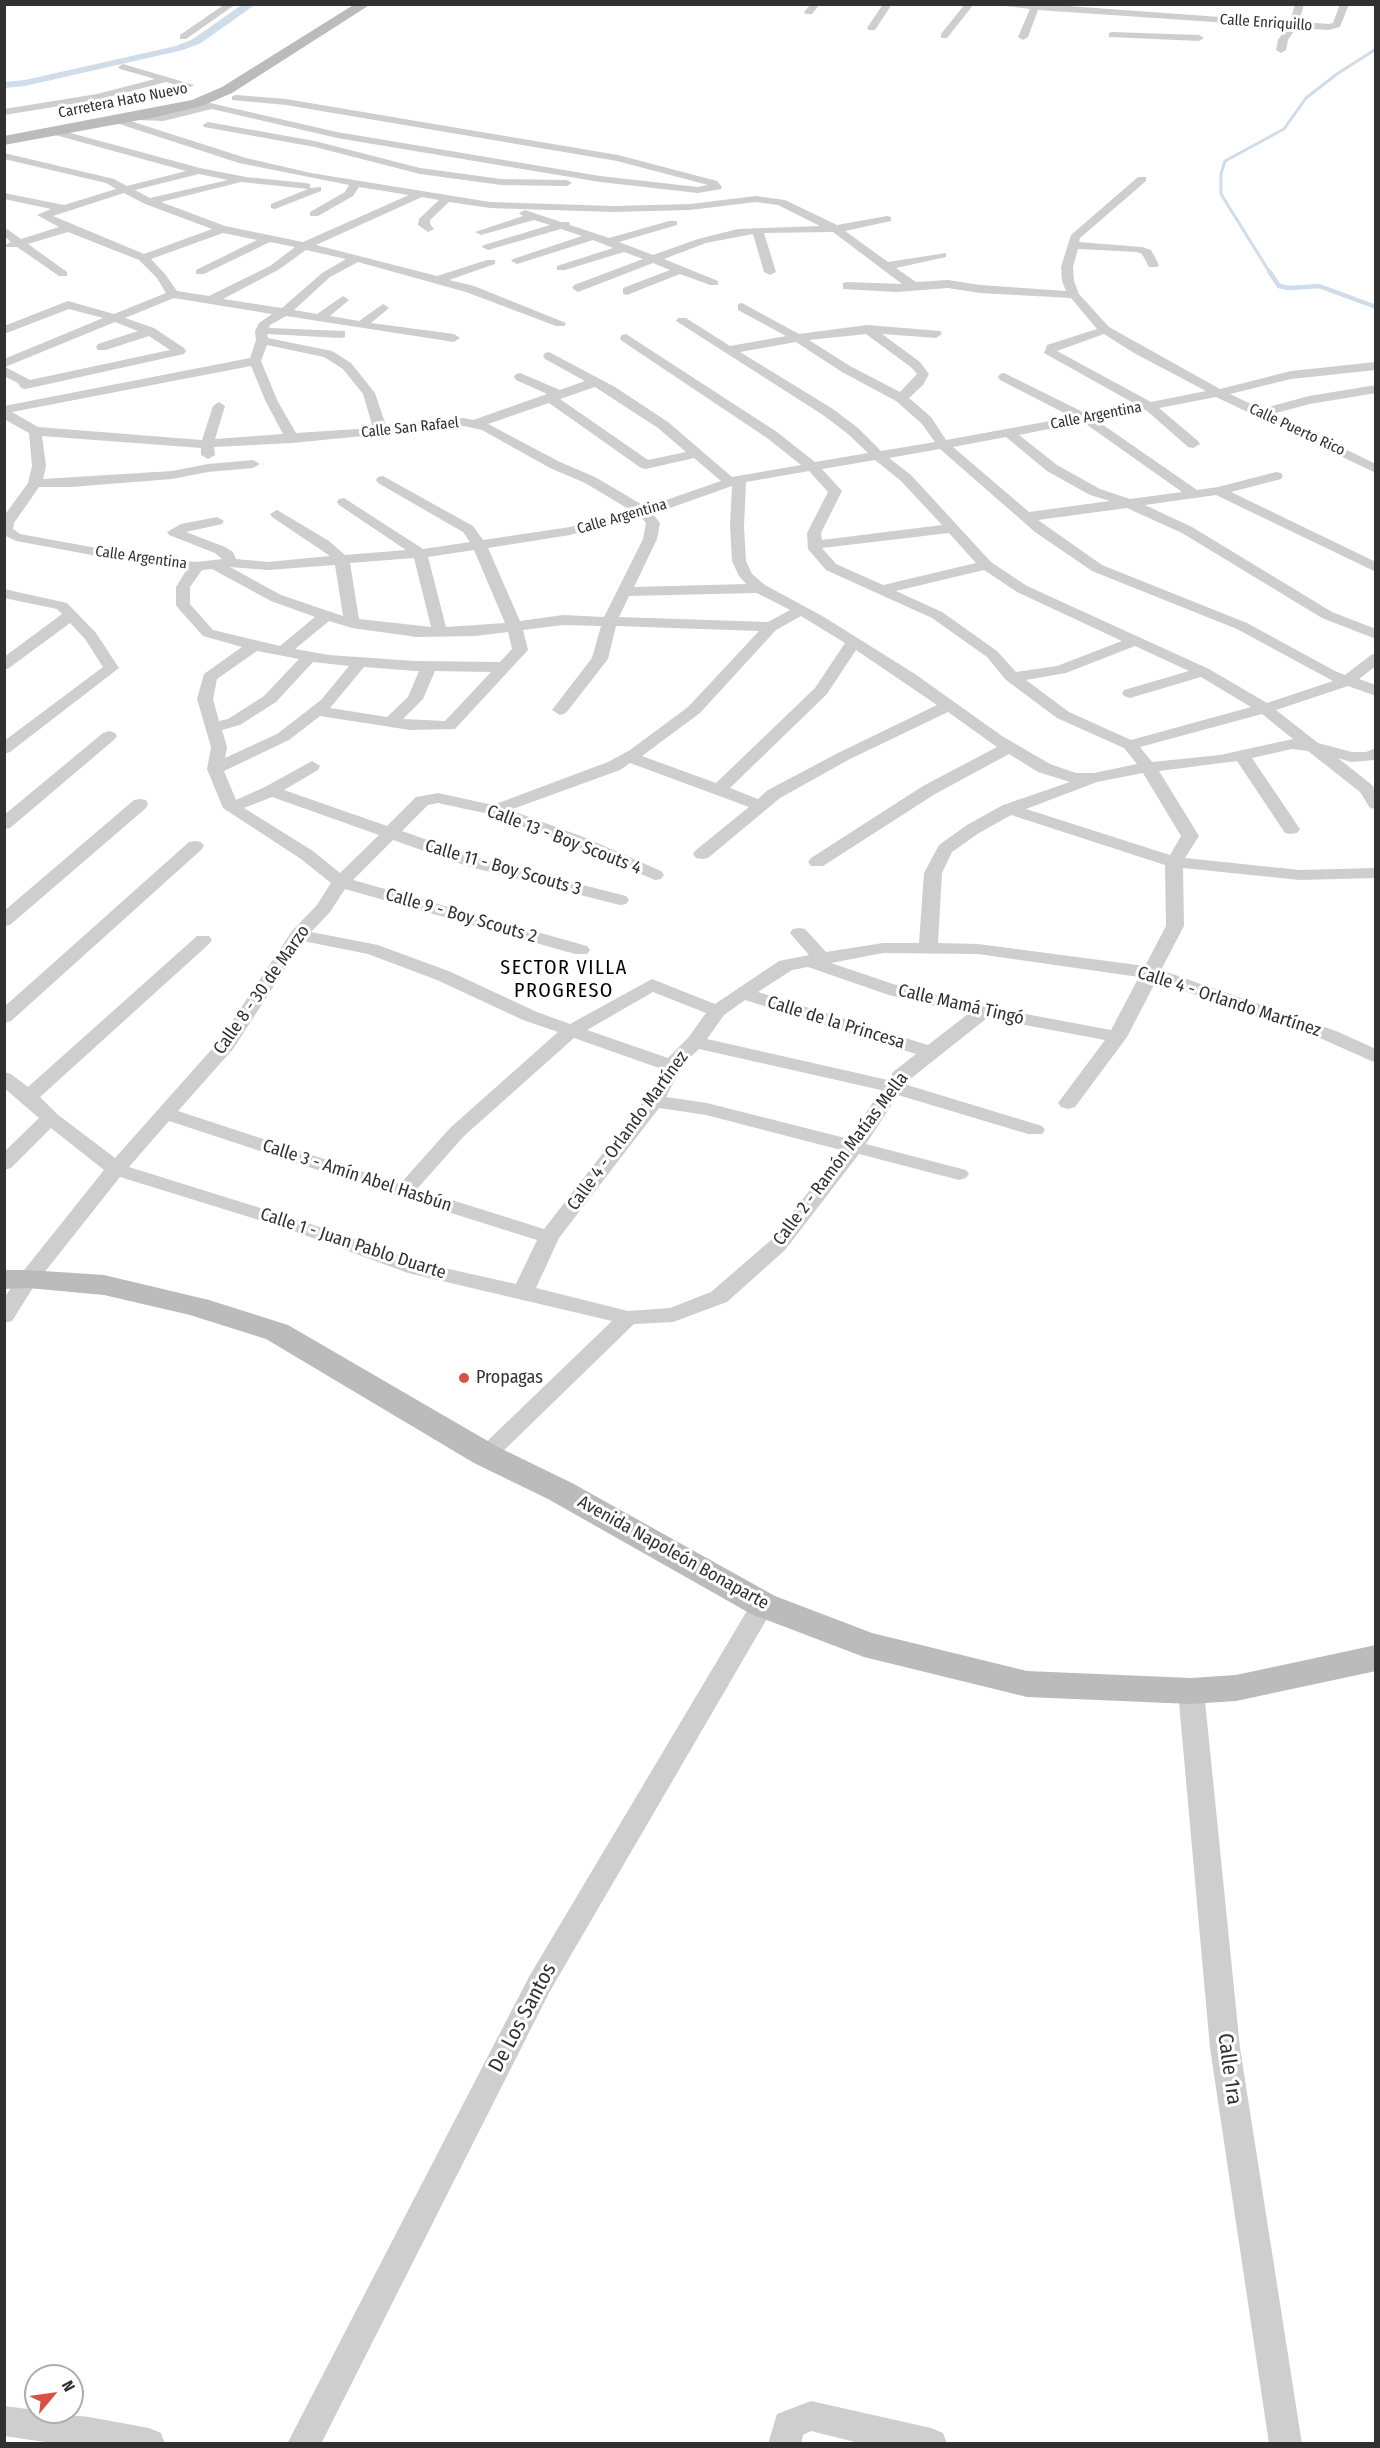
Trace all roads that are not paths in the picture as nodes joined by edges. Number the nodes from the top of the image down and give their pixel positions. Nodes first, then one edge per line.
1 (232, 4) edge
2 (365, 4) edge
3 (888, 4) edge
4 (970, 4) edge
5 (993, 4) edge
6 (1167, 4) edge
7 (1300, 4) edge
8 (1345, 4) edge
9 (1035, 7) junction
10 (1160, 15) junction
11 (1293, 25) junction
12 (872, 28) dead end
13 (1112, 35) dead end
14 (944, 36) dead end
15 (1152, 36) junction
16 (183, 37) dead end
17 (1023, 37) dead end
18 (1199, 38) dead end
19 (1281, 50) dead end
20 (123, 67) dead end
21 (166, 78) junction
22 (241, 80) junction
23 (189, 85) dead end
24 (77, 91) dead end
25 (97, 97) junction
26 (236, 98) junction
27 (197, 103) junction
28 (212, 106) junction
29 (7, 110) edge
30 (137, 117) junction
31 (374, 118) junction
32 (117, 120) junction
33 (208, 125) dead end
34 (52, 131) junction
35 (337, 135) junction
36 (4, 141) edge
37 (315, 144) junction
38 (540, 145) junction
39 (4, 156) edge
40 (236, 159) junction
41 (501, 163) junction
42 (199, 171) junction
43 (241, 179) junction
44 (600, 179) junction
45 (1142, 179) dead end
46 (368, 185) junction
47 (354, 186) junction
48 (320, 187) junction
49 (126, 189) junction
50 (420, 194) junction
51 (4, 195) edge
52 (447, 198) junction
53 (149, 202) junction
54 (275, 206) dead end
55 (502, 206) junction
56 (64, 208) junction
57 (613, 209) junction
58 (314, 214) dead end
59 (534, 216) junction
60 (887, 219) dead end
61 (673, 223) dead end
62 (562, 225) junction
63 (69, 228) junction
64 (222, 229) junction
65 (428, 229) dead end
66 (836, 229) junction
67 (4, 230) edge
68 (758, 230) junction
69 (482, 232) dead end
70 (593, 236) junction
71 (267, 239) junction
72 (608, 242) junction
73 (19, 243) junction
74 (1073, 245) junction
75 (304, 246) junction
76 (4, 247) edge
77 (488, 247) dead end
78 (624, 248) junction
79 (942, 255) dead end
80 (143, 258) junction
81 (356, 258) junction
82 (653, 259) junction
83 (517, 261) dead end
84 (491, 262) dead end
85 (1153, 265) dead end
86 (886, 266) junction
87 (561, 268) dead end
88 (680, 270) junction
89 (200, 272) dead end
90 (770, 272) dead end
91 (63, 274) dead end
92 (898, 276) junction
93 (437, 280) junction
94 (714, 282) dead end
95 (913, 286) junction
96 (578, 288) dead end
97 (627, 291) dead end
98 (173, 294) junction
99 (1074, 295) junction
100 (211, 300) junction
101 (344, 300) dead end
102 (742, 307) dead end
103 (383, 308) dead end
104 (285, 312) junction
105 (114, 318) junction
106 (320, 318) junction
107 (682, 321) dead end
108 (561, 323) dead end
109 (361, 325) junction
110 (7, 327) edge
111 (867, 328) junction
112 (1105, 330) junction
113 (150, 331) junction
114 (936, 334) dead end
115 (261, 335) junction
116 (454, 338) dead end
117 (626, 338) dead end
118 (798, 338) junction
119 (407, 343) dead end
120 (102, 347) dead end
121 (727, 350) junction
122 (549, 356) dead end
123 (255, 361) junction
124 (4, 364) edge
125 (1376, 366) edge
126 (4, 371) edge
127 (520, 377) dead end
128 (1004, 377) dead end
129 (597, 382) junction
130 (1376, 389) edge
131 (1218, 393) junction
132 (554, 395) junction
133 (901, 398) junction
134 (219, 406) dead end
135 (1149, 406) junction
136 (4, 412) edge
137 (1262, 413) junction
138 (1085, 418) junction
139 (474, 424) junction
140 (35, 431) junction
141 (381, 431) junction
142 (1008, 432) junction
143 (292, 439) junction
144 (207, 444) junction
145 (943, 444) junction
146 (1193, 444) dead end
147 (698, 453) junction
148 (876, 454) junction
149 (253, 464) dead end
150 (812, 467) junction
151 (208, 468) junction
152 (1376, 469) edge
153 (1276, 476) dead end
154 (383, 480) dead end
155 (734, 480) junction
156 (35, 483) junction
157 (1218, 491) junction
158 (1194, 495) junction
159 (344, 502) dead end
160 (1129, 503) junction
161 (644, 512) junction
162 (277, 514) dead end
163 (1027, 517) junction
164 (217, 522) dead end
165 (954, 528) junction
166 (478, 545) junction
167 (815, 545) junction
168 (420, 553) junction
169 (342, 560) junction
170 (230, 563) junction
171 (214, 564) junction
172 (986, 565) junction
173 (197, 566) junction
174 (1376, 568) edge
175 (759, 588) junction
176 (881, 590) junction
177 (626, 592) junction
178 (5, 594) edge
179 (801, 610) junction
180 (70, 615) junction
181 (326, 616) junction
182 (610, 621) junction
183 (352, 622) junction
184 (514, 625) junction
185 (771, 627) junction
186 (440, 632) junction
187 (1376, 635) edge
188 (1135, 640) junction
189 (853, 642) junction
190 (254, 646) junction
191 (283, 651) junction
192 (310, 656) junction
193 (1376, 658) edge
194 (360, 662) junction
195 (4, 665) edge
196 (429, 666) junction
197 (503, 667) junction
198 (1203, 672) junction
199 (1012, 677) junction
200 (1347, 681) junction
201 (1376, 691) edge
202 (1130, 693) dead end
203 (949, 705) junction
204 (1264, 708) junction
205 (560, 710) dead end
206 (317, 711) junction
207 (392, 721) junction
208 (213, 728) junction
209 (109, 736) dead end
210 (1130, 745) junction
211 (1009, 747) junction
212 (1315, 747) junction
213 (4, 749) edge
214 (1376, 753) edge
215 (1241, 754) junction
216 (628, 758) junction
217 (312, 766) dead end
218 (1148, 767) junction
219 (215, 769) junction
220 (1094, 778) junction
221 (719, 790) junction
222 (271, 791) junction
223 (438, 798) joint
224 (140, 804) dead end
225 (1376, 804) edge
226 (760, 805) junction
227 (231, 808) junction
228 (1009, 809) junction
229 (494, 810) junction
230 (4, 824) edge
231 (1291, 829) dead end
232 (387, 833) junction
233 (195, 846) dead end
234 (702, 854) dead end
235 (818, 862) dead end
236 (1174, 862) junction
237 (1376, 873) edge
238 (655, 875) dead end
239 (340, 882) junction
240 (620, 900) dead end
241 (4, 921) edge
242 (799, 933) dead end
243 (298, 935) junction
244 (203, 940) dead end
245 (928, 949) junction
246 (581, 950) dead end
247 (815, 960) junction
248 (1150, 973) junction
249 (744, 994) junction
250 (717, 1011) junction
251 (983, 1012) junction
252 (4, 1017) edge
253 (572, 1030) junction
254 (1117, 1037) junction
255 (695, 1042) junction
256 (929, 1052) junction
257 (1376, 1057) edge
258 (672, 1065) junction
259 (4, 1078) edge
260 (893, 1087) junction
261 (29, 1097) junction
262 (654, 1101) junction
263 (1068, 1103) dead end
264 (165, 1113) junction
265 (50, 1118) junction
266 (1035, 1130) dead end
267 (853, 1148) junction
268 (4, 1164) edge
269 (116, 1169) junction
270 (959, 1174) dead end
271 (404, 1192) junction
272 (549, 1237) junction
273 (16, 1280) edge
274 (523, 1292) junction
275 (4, 1316) edge
276 (628, 1318) junction
277 (486, 1455) junction
278 (763, 1605) junction
279 (1376, 1658) edge
280 (1191, 1691) junction
281 (4, 2421) edge
282 (149, 2444) edge
283 (303, 2444) edge
284 (784, 2444) edge
285 (930, 2444) edge
286 (1286, 2444) edge

1 - 16 street
2 - 22 main road, Carretera Hato Nuevo
3 - 12 street
4 - 14 street
5 - 9 street, Calle Enriquillo
6 - 10 street
7 - 11 street
8 - 11 street, Calle Enriquillo
9 - 10 street, Calle Enriquillo
9 - 17 street
10 - 11 street, Calle Enriquillo
10 - 15 street
11 - 19 street
13 - 15 street
15 - 18 street
20 - 21 street
21 - 23 street
21 - 25 street
22 - 26 street
22 - 27 main road, Carretera Hato Nuevo
24 - 25 street
25 - 29 street
26 - 28 street
26 - 31 street
27 - 28 street
27 - 30 main road, Carretera Hato Nuevo
28 - 30 street
28 - 35 street
30 - 32 main road, Carretera Hato Nuevo
31 - 35 street
31 - 38 street
32 - 34 main road, Carretera Hato Nuevo
32 - 40 street
33 - 37 street
34 - 36 main road, Carretera Hato Nuevo
34 - 42 street
35 - 37 street
35 - 41 street
37 - 44 street
38 - 41 street
38 - 44 street
39 - 49 street
40 - 42 street
40 - 46 street
41 - 44 street
42 - 43 street
42 - 49 street
43 - 48 street
43 - 53 street
45 - 74 street
46 - 47 street
46 - 50 street
47 - 48 street
47 - 58 street
48 - 54 street
49 - 53 street
49 - 56 street
50 - 52 street
50 - 75 street
51 - 56 street
52 - 55 street
52 - 65 street
53 - 64 street
55 - 57 street
55 - 59 street
56 - 63 street
57 - 62 street
57 - 66 street
59 - 62 street
59 - 69 street
60 - 66 street
61 - 72 street
62 - 70 street
62 - 77 street
63 - 73 street
63 - 80 street
64 - 71 street
64 - 80 street
66 - 68 street
66 - 86 street
67 - 73 street
68 - 82 street
68 - 90 street
70 - 72 street
70 - 83 street
71 - 75 street
71 - 89 street
72 - 78 street
73 - 76 street
73 - 91 street
74 - 85 street
74 - 99 street
75 - 81 street
75 - 100 street
78 - 82 street
78 - 87 street
79 - 86 street
80 - 98 street
81 - 93 street
81 - 104 street
82 - 88 street
82 - 96 street
84 - 93 street
86 - 92 street
88 - 94 street
88 - 97 street
92 - 95 street
92 - 95 street
93 - 108 street
95 - 99 street
98 - 100 street
98 - 105 street
99 - 112 street, Calle Puerto Rico
100 - 104 street
101 - 106 street
102 - 118 street
103 - 109 street
104 - 106 street
104 - 115 street
105 - 110 street
105 - 113 street
105 - 124 street
106 - 109 street
107 - 121 street
109 - 116 street
111 - 114 street
111 - 118 street
111 - 133 street
112 - 131 street, Calle Puerto Rico
112 - 135 street
113 - 120 street
113 - 126 street
115 - 119 street
115 - 123 street
115 - 141 street
117 - 150 street
118 - 121 street
118 - 133 street
121 - 148 street
122 - 129 street
123 - 136 street
123 - 143 street
125 - 131 street, Calle Argentina
127 - 132 street
128 - 138 street
129 - 132 street
129 - 147 street
130 - 137 street
131 - 135 street, Calle Argentina
131 - 137 street, Calle Puerto Rico
132 - 139 street
132 - 147 street
133 - 145 street
134 - 144 street
135 - 138 street, Calle Argentina
135 - 146 street
136 - 140 street
137 - 152 street, Calle Puerto Rico
138 - 142 street, Calle Argentina
138 - 158 street
139 - 141 street, Calle San Rafael
139 - 161 street, Calle San Rafael
140 - 144 street, Calle San Rafael
140 - 156 street, Calle Argentina
141 - 143 street, Calle San Rafael
142 - 145 street, Calle Argentina
142 - 160 street
143 - 144 street, Calle San Rafael
144 - 151 street
145 - 148 street, Calle Argentina
145 - 163 street
147 - 155 street
148 - 150 street, Calle Argentina
148 - 165 street
149 - 151 street
150 - 155 street, Calle Argentina
150 - 167 street
151 - 156 street
153 - 157 street
154 - 166 street
155 - 161 street, Calle Argentina
155 - 175 street
156 - 173 street, Calle Argentina
157 - 158 street
157 - 174 street
158 - 160 street
159 - 168 street
160 - 163 street
160 - 187 street
161 - 166 street, Calle Argentina
161 - 177 street
162 - 169 street
163 - 200 street
164 - 170 street
165 - 167 street
165 - 172 street
166 - 168 street, Calle Argentina
166 - 184 street
167 - 176 street
168 - 169 street, Calle Argentina
168 - 186 street
169 - 170 street, Calle Argentina
169 - 183 street
170 - 171 street, Calle Argentina
171 - 173 street, Calle Argentina
171 - 181 street
172 - 176 street
172 - 188 street
173 - 190 street
175 - 177 street
175 - 179 street
176 - 199 street
177 - 182 street
178 - 180 street
179 - 185 street
179 - 189 street
180 - 195 street
180 - 213 street
181 - 183 street
181 - 191 street
182 - 184 street
182 - 185 street
182 - 205 street
183 - 186 street
184 - 186 street
184 - 197 street
185 - 216 street
188 - 198 street
188 - 199 street
189 - 203 street
189 - 221 street
190 - 191 street
190 - 208 street
191 - 192 street
192 - 194 street
192 - 208 street
193 - 200 street
194 - 196 street
194 - 206 street
196 - 197 street
196 - 207 street
197 - 207 street
198 - 202 street
198 - 204 street
199 - 210 street
200 - 201 street
200 - 204 street
203 - 211 street
203 - 226 street
204 - 210 street
204 - 212 street
206 - 207 street
206 - 219 street
208 - 219 street
209 - 230 street
210 - 218 street
211 - 220 street
211 - 235 street
212 - 214 street
212 - 215 street
212 - 225 street
215 - 218 street
215 - 231 street
216 - 221 street
216 - 229 street
217 - 222 street
218 - 220 street
218 - 236 street
219 - 227 street
220 - 228 street
221 - 226 street
222 - 227 street
222 - 232 street, Calle 11 - Boy Scouts 3
223 - 229 street, Calle 13 - Boy Scouts 4
223 - 232 street, Calle 8 - 30 de Marzo
224 - 241 street
226 - 234 street
227 - 239 street
228 - 236 street
228 - 245 street
229 - 238 street, Calle 13 - Boy Scouts 4
232 - 239 street, Calle 8 - 30 de Marzo
232 - 240 street, Calle 11 - Boy Scouts 3
233 - 252 street
236 - 237 street
236 - 248 street
239 - 243 street, Calle 8 - 30 de Marzo
239 - 246 street, Calle 9 - Boy Scouts 2
242 - 247 street
243 - 253 street
243 - 264 street, Calle 8 - 30 de Marzo
244 - 261 street
245 - 247 street, Calle 4 - Orlando Martínez
245 - 248 street, Calle 4 - Orlando Martínez
247 - 249 street, Calle 4 - Orlando Martínez
247 - 251 street, Calle Mamá Tingó
248 - 254 street
248 - 257 street, Calle 4 - Orlando Martínez
249 - 250 street, Calle 4 - Orlando Martínez
249 - 256 street, Calle de la Princesa
250 - 253 street
250 - 255 street, Calle 4 - Orlando Martínez
251 - 254 street, Calle Mamá Tingó
251 - 256 street, Calle 2 - Ramón Matías Mella
253 - 258 street
253 - 271 street
254 - 263 street
255 - 258 street, Calle 4 - Orlando Martínez
255 - 260 street
256 - 260 street, Calle 2 - Ramón Matías Mella
258 - 262 street, Calle 4 - Orlando Martínez
259 - 261 street
260 - 266 street
260 - 267 street, Calle 2 - Ramón Matías Mella
261 - 265 street
262 - 267 street
262 - 272 street, Calle 4 - Orlando Martínez
264 - 269 street, Calle 8 - 30 de Marzo
264 - 271 street, Calle 3 - Amín Abel Hasbún
265 - 268 street
265 - 269 street
267 - 270 street
267 - 276 street, Calle 2 - Ramón Matías Mella
269 - 273 street, Calle 8 - 30 de Marzo
269 - 274 street, Calle 1 - Juan Pablo Duarte
271 - 272 street, Calle 3 - Amín Abel Hasbún
272 - 274 street, Calle 4 - Orlando Martínez
273 - 275 street, Calle 8 - 30 de Marzo
273 - 277 main road, Avenida Napoleón Bonaparte
274 - 276 street, Calle 1 - Juan Pablo Duarte
276 - 277 street
277 - 278 main road, Avenida Napoleón Bonaparte
278 - 280 main road, Avenida Napoleón Bonaparte
278 - 283 street, De Los Santos
279 - 280 main road, Avenida Napoleón Bonaparte
280 - 286 street, Calle 1ra
281 - 282 street
284 - 285 street

